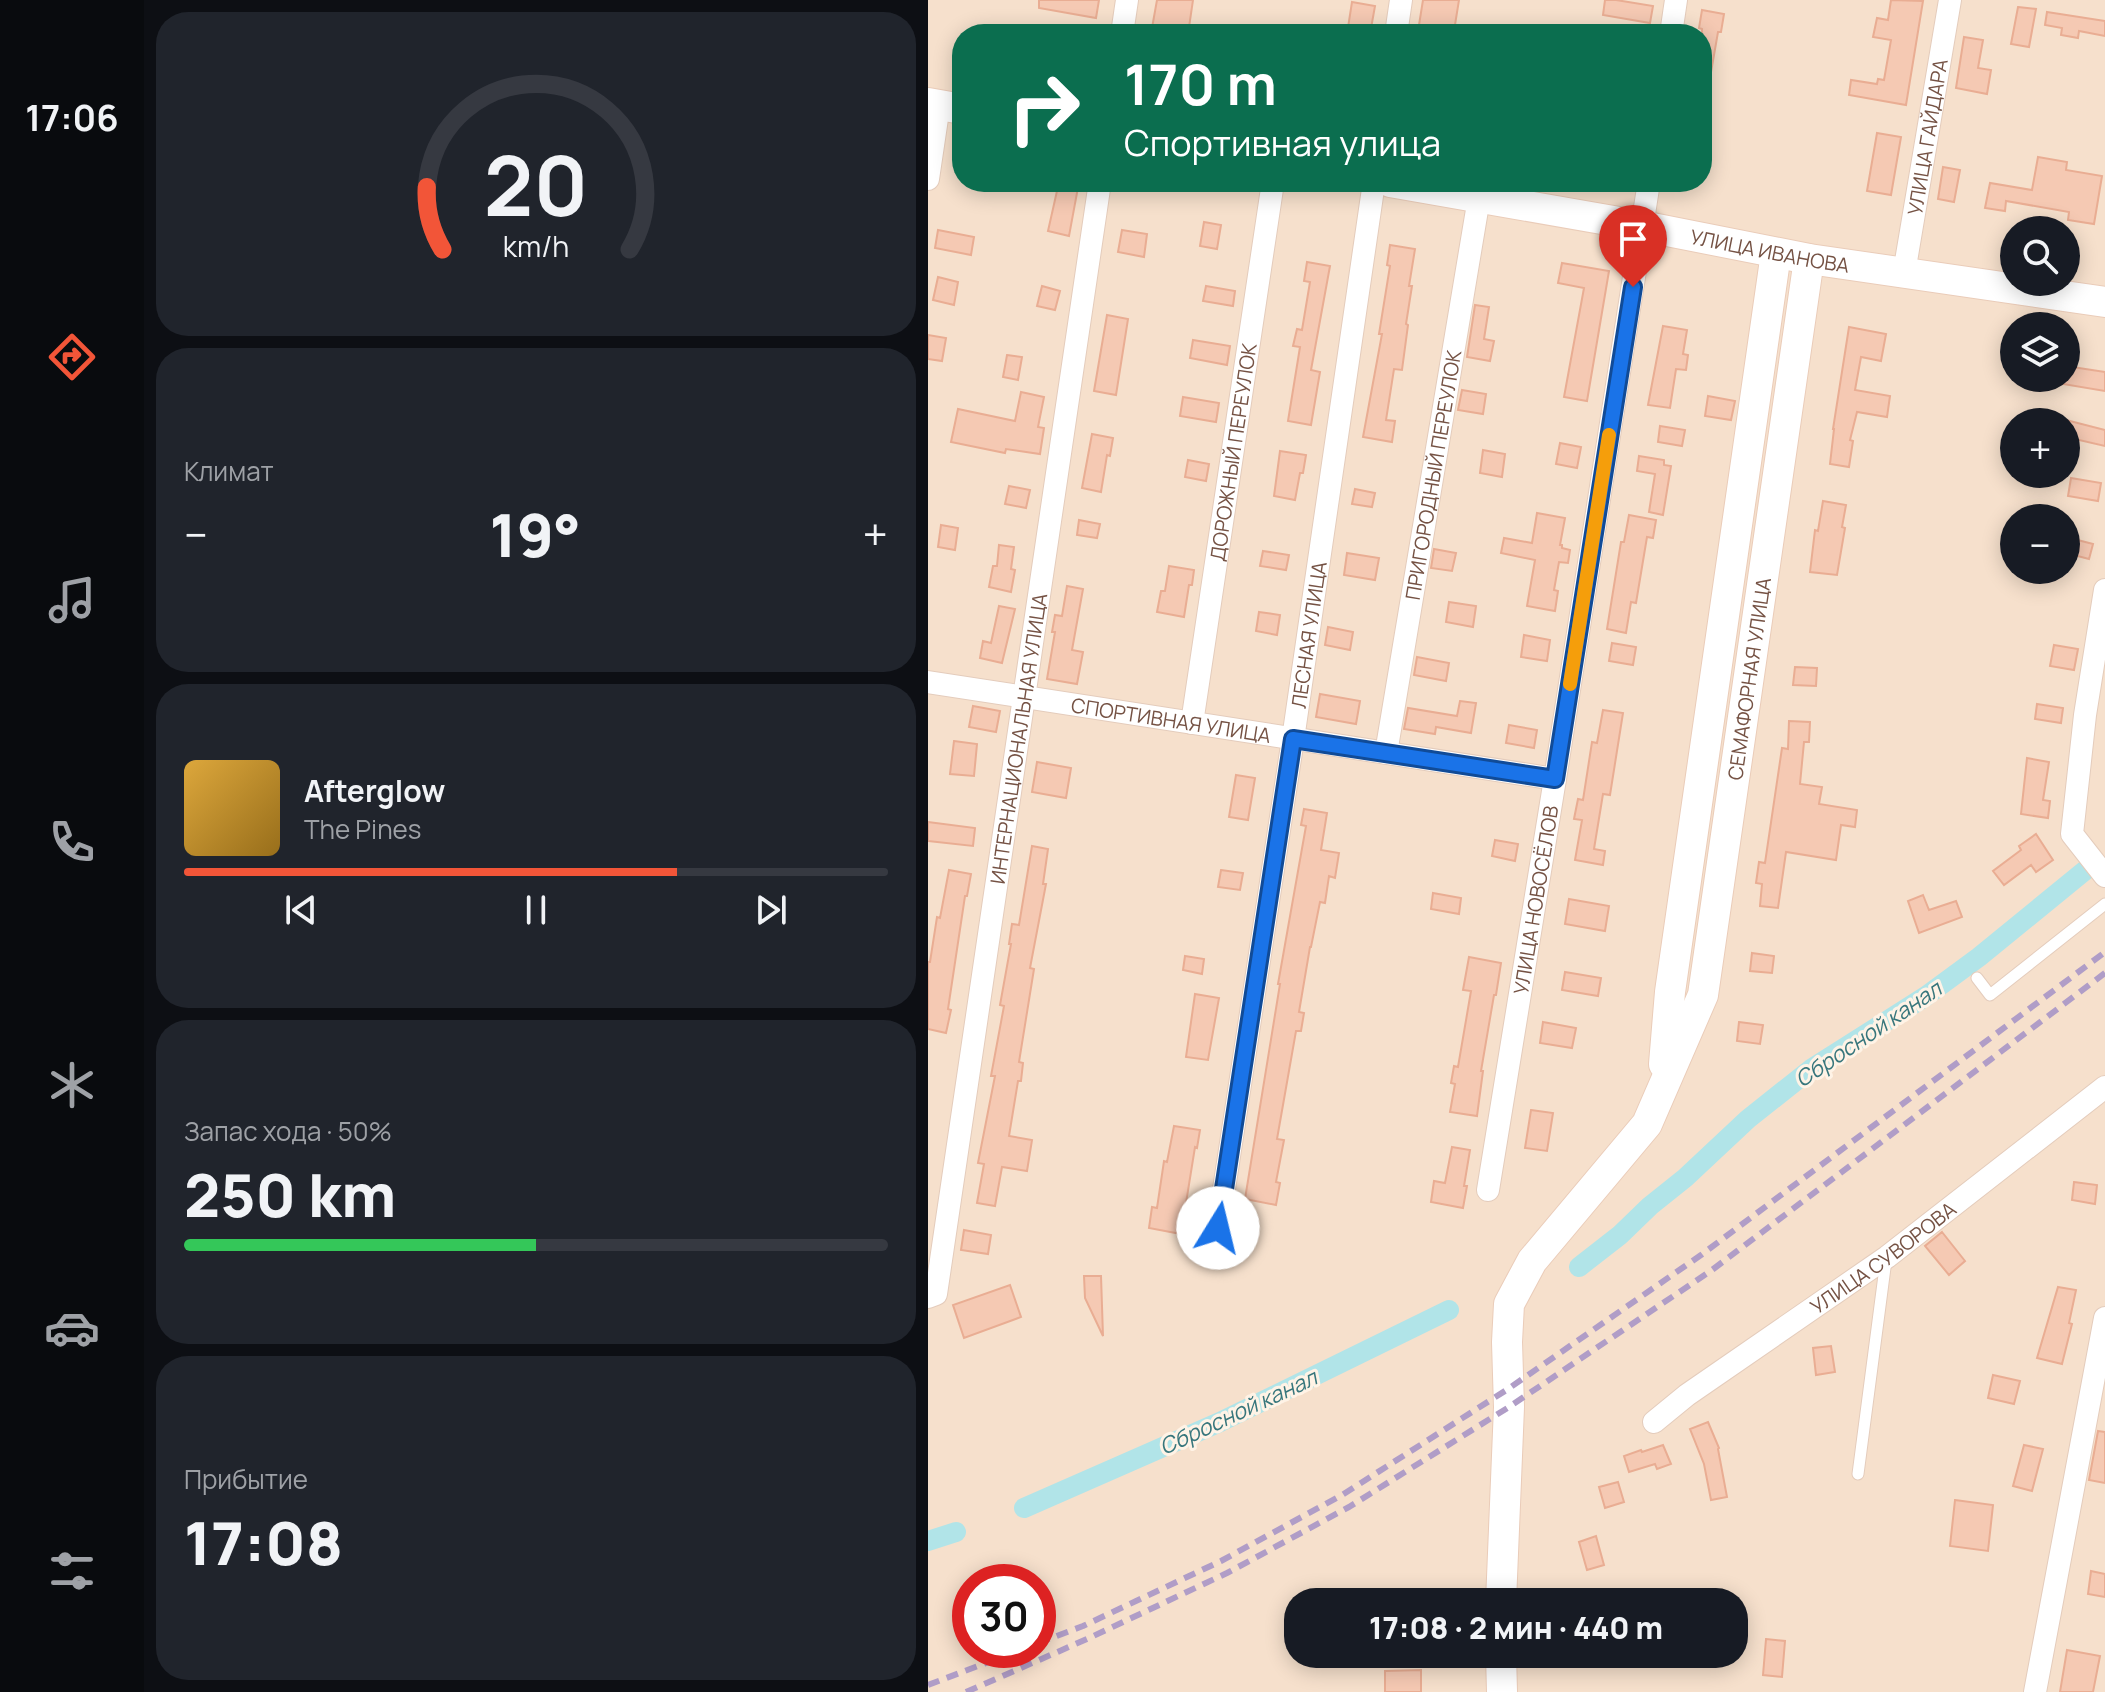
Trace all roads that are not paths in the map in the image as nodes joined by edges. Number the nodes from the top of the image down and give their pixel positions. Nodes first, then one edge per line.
1 (1127, 0) edge
2 (1401, 0) edge
3 (1676, 0) edge
4 (1950, 0) edge
5 (1123, 24) edge
6 (1397, 24) edge
7 (1672, 24) edge
8 (943, 106) edge
9 (928, 179) edge
10 (1098, 192) edge
11 (1272, 192) edge
12 (1373, 192) edge
13 (1446, 192) edge
14 (1647, 192) edge
15 (1479, 198) junction
16 (1642, 226) junction
17 (1776, 253) junction
18 (1809, 259) junction
19 (1904, 273) junction
20 (2105, 302) edge
21 (2105, 590) edge
22 (928, 682) edge
23 (1022, 697) junction
24 (1192, 723) junction
25 (1293, 739) junction
26 (1386, 753) junction
27 (1555, 779) junction
28 (2105, 876) edge
29 (2105, 904) edge
30 (1977, 978) dead end
31 (1670, 992) junction
32 (1703, 995) junction
33 (2105, 1087) edge
34 (1662, 1090) junction
35 (1488, 1190) dead end
36 (1218, 1228) dead end
37 (1887, 1257) junction
38 (932, 1296) edge
39 (2105, 1318) edge
40 (1654, 1422) dead end
41 (1858, 1474) dead end
42 (1502, 1588) edge
43 (1501, 1668) edge
44 (1502, 1692) edge
45 (2035, 1692) edge

1 - 5 street
2 - 6 street
3 - 7 street
4 - 19 street, УЛИЦА ГАЙДАРА
8 - 9 street
10 - 23 street, ИНТЕРНАЦИОНАЛЬНАЯ УЛИЦА
11 - 24 street, ДОРОЖНЫЙ ПЕРЕУЛОК
12 - 25 street, ЛЕСНАЯ УЛИЦА
13 - 15 street, УЛИЦА ИВАНОВА
14 - 16 street, УЛИЦА НОВОСЁЛОВ
15 - 16 street, УЛИЦА ИВАНОВА
15 - 26 street, ПРИГОРОДНЫЙ ПЕРЕУЛОК
16 - 17 street, УЛИЦА ИВАНОВА
16 - 27 street, УЛИЦА НОВОСЁЛОВ
17 - 18 street, УЛИЦА ИВАНОВА
17 - 31 street, СЕМАФОРНАЯ УЛИЦА
18 - 19 street, УЛИЦА ИВАНОВА
18 - 32 street, СЕМАФОРНАЯ УЛИЦА
19 - 20 street, УЛИЦА ИВАНОВА
21 - 28 street
22 - 23 street, СПОРТИВНАЯ УЛИЦА
23 - 24 street, СПОРТИВНАЯ УЛИЦА
23 - 38 street, ИНТЕРНАЦИОНАЛЬНАЯ УЛИЦА
24 - 25 street, СПОРТИВНАЯ УЛИЦА
25 - 26 street, СПОРТИВНАЯ УЛИЦА
25 - 36 street, ЛЕСНАЯ УЛИЦА
26 - 27 street, СПОРТИВНАЯ УЛИЦА
27 - 35 street, УЛИЦА НОВОСЁЛОВ
29 - 30 lane
31 - 32 street
31 - 34 street, СЕМАФОРНАЯ УЛИЦА
32 - 34 street, СЕМАФОРНАЯ УЛИЦА
33 - 37 street, УЛИЦА СУВОРОВА
34 - 42 street, СЕМАФОРНАЯ УЛИЦА
37 - 40 street, УЛИЦА СУВОРОВА
37 - 41 lane
39 - 45 street
43 - 44 street

